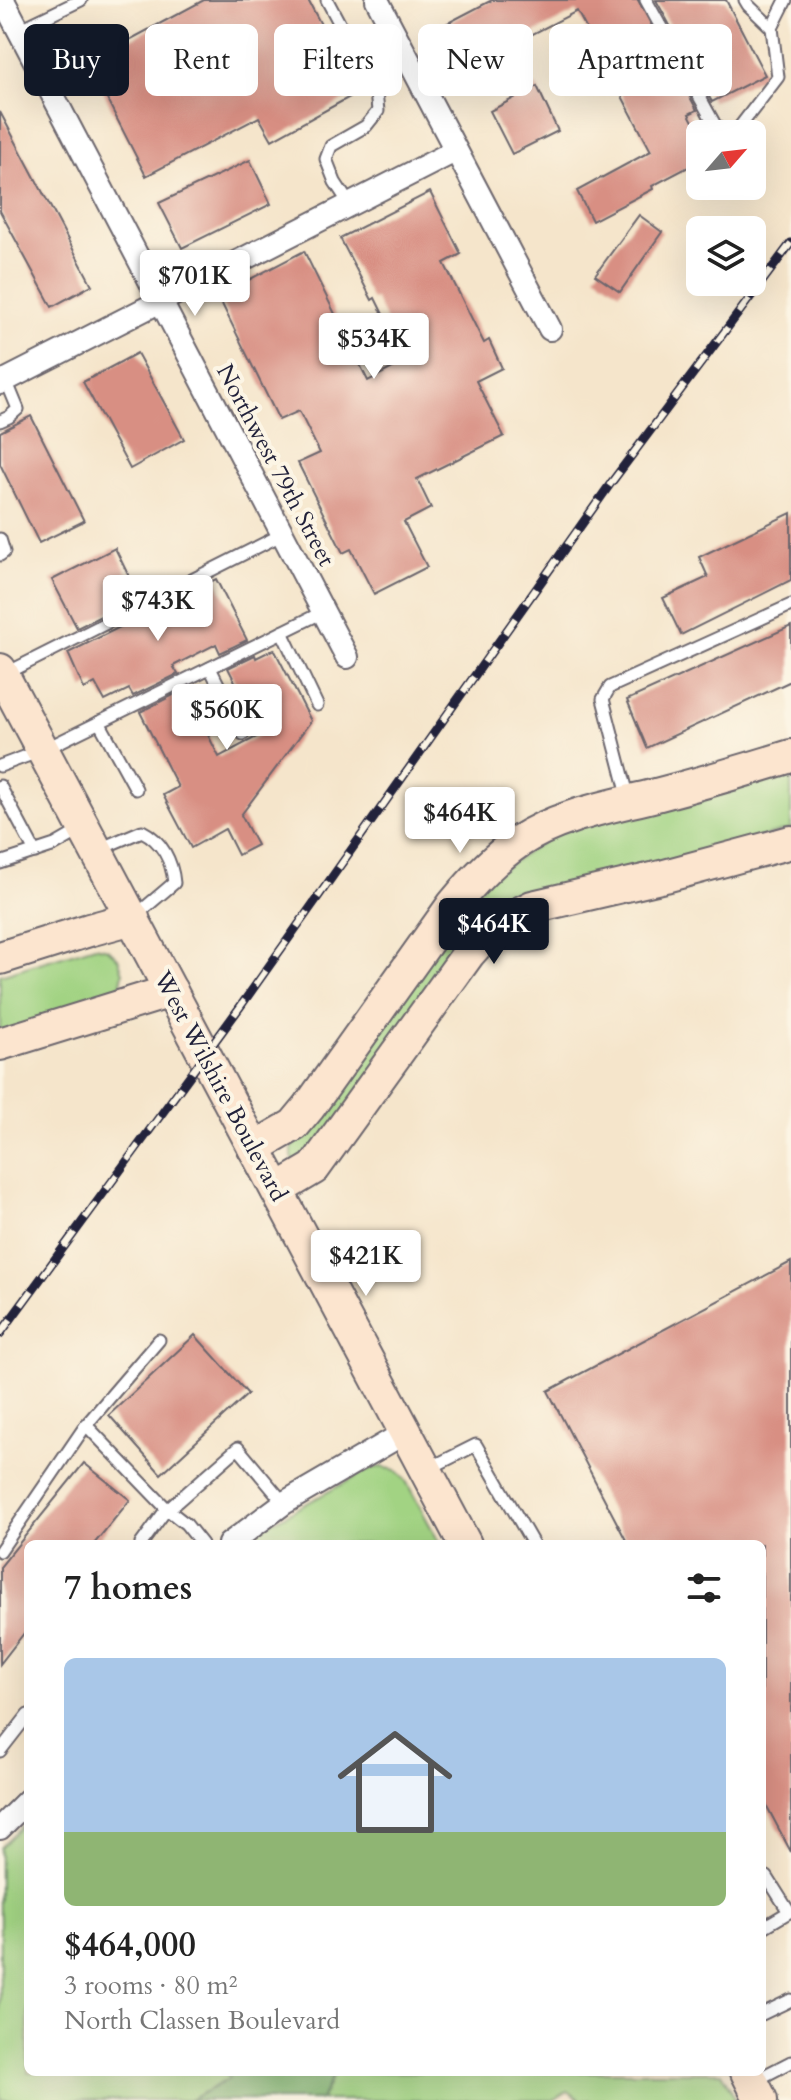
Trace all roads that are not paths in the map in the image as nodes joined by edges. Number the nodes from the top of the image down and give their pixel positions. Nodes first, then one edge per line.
1 (3, 0) edge
2 (81, 0) edge
3 (327, 0) edge
4 (377, 0) edge
5 (646, 0) edge
6 (745, 0) edge
7 (786, 0) edge
8 (772, 28) junction
9 (19, 30) junction
10 (712, 120) edge
11 (745, 120) edge
12 (455, 151) junction
13 (350, 205) junction
14 (161, 302) junction
15 (550, 329) dead end
16 (3, 381) edge
17 (0, 421) edge
18 (283, 534) junction
19 (0, 539) edge
20 (0, 555) edge
21 (791, 605) edge
22 (323, 612) junction
23 (282, 632) junction
24 (347, 657) dead end
25 (210, 668) junction
26 (1, 673) edge
27 (317, 705) dead end
28 (99, 722) junction
29 (243, 734) dead end
30 (43, 750) junction
31 (791, 756) edge
32 (0, 766) edge
33 (0, 786) edge
34 (136, 789) dead end
35 (630, 802) junction
36 (91, 839) junction
37 (791, 842) edge
38 (35, 852) junction
39 (0, 863) edge
40 (133, 918) junction
41 (0, 958) edge
42 (171, 991) junction
43 (0, 1044) edge
44 (254, 1148) junction
45 (277, 1190) junction
46 (159, 1340) dead end
47 (86, 1425) junction
48 (406, 1432) junction
49 (426, 1470) junction
50 (284, 1503) junction
51 (168, 1510) junction
52 (144, 1540) edge
53 (199, 1540) edge
54 (234, 1540) edge
55 (463, 1540) edge
56 (531, 1540) edge
57 (0, 1551) edge
58 (24, 1720) edge
59 (0, 1751) edge
60 (24, 1804) edge
61 (0, 1828) edge
62 (766, 1877) edge
63 (766, 1926) edge
64 (791, 2000) edge
65 (766, 2012) edge
66 (791, 2062) edge
67 (753, 2085) edge

1 - 9 street, Northwest 79th Street
2 - 9 lane
3 - 13 lane
4 - 12 street
5 - 10 lane
6 - 8 lane
7 - 8 lane
8 - 11 lane
9 - 14 street, Northwest 79th Street
12 - 13 street
12 - 15 street
13 - 14 street
14 - 16 street
14 - 18 street, Northwest 79th Street
16 - 17 lane
18 - 22 street, Northwest 79th Street
18 - 26 lane
19 - 20 lane
21 - 35 lane
22 - 23 lane
22 - 24 street, Northwest 79th Street
23 - 25 lane
23 - 27 lane
25 - 28 lane
25 - 29 lane
26 - 30 street, West Wilshire Boulevard
28 - 30 lane
28 - 34 lane
30 - 32 lane
30 - 36 street, West Wilshire Boulevard
31 - 35 street
33 - 38 lane
35 - 44 street
36 - 38 lane
36 - 40 street, West Wilshire Boulevard
36 - 40 lane
37 - 45 street
38 - 39 lane
40 - 41 street
40 - 42 street, West Wilshire Boulevard
42 - 43 street
42 - 44 street, West Wilshire Boulevard
44 - 45 street, West Wilshire Boulevard
45 - 48 street, West Wilshire Boulevard
46 - 47 lane
47 - 51 lane
47 - 57 lane
48 - 49 street, West Wilshire Boulevard
48 - 50 street
49 - 55 street, West Wilshire Boulevard
49 - 56 lane
50 - 51 lane
50 - 54 street
51 - 52 lane
51 - 53 lane
58 - 59 lane
60 - 61 street
62 - 63 lane
64 - 65 lane
66 - 67 lane

